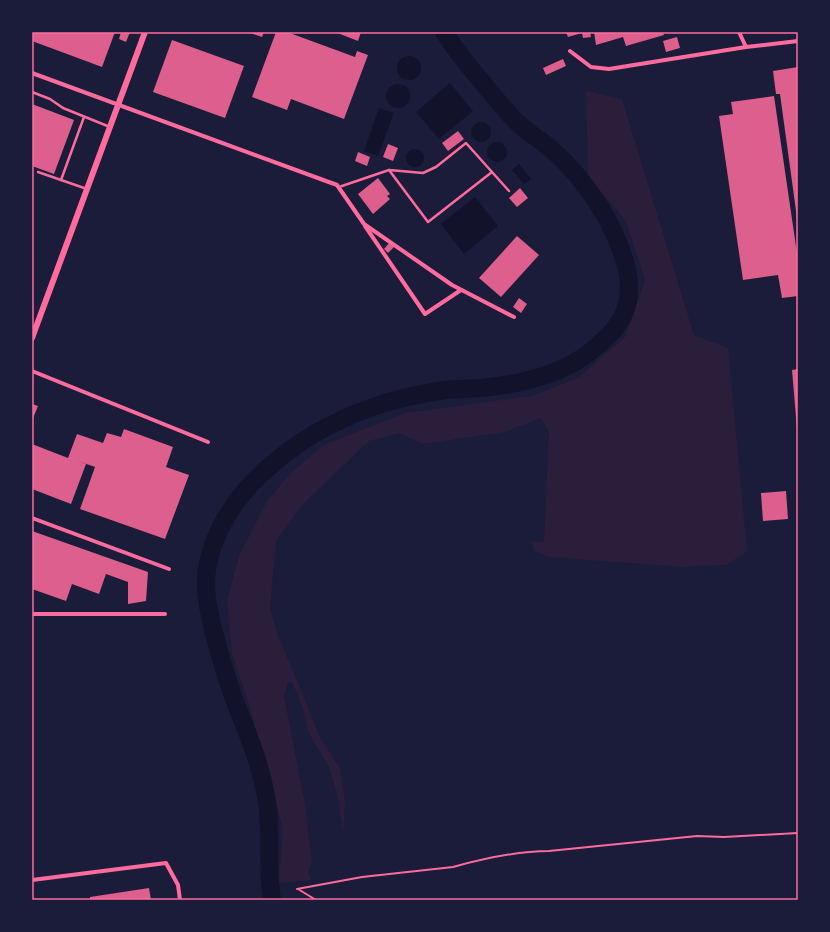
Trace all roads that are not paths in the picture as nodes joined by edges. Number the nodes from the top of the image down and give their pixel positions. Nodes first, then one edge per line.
1 (145, 32) edge
2 (739, 32) edge
3 (798, 41) edge
4 (746, 47) junction
5 (570, 50) dead end
6 (32, 73) edge
7 (32, 92) edge
8 (118, 104) junction
9 (84, 117) junction
10 (110, 127) junction
11 (389, 170) junction
12 (38, 172) dead end
13 (492, 172) junction
14 (61, 180) junction
15 (339, 187) junction
16 (87, 189) junction
17 (509, 191) dead end
18 (364, 224) junction
19 (461, 290) junction
20 (514, 316) dead end
21 (32, 338) edge
22 (32, 371) edge
23 (208, 442) dead end
24 (32, 518) edge
25 (169, 569) dead end
26 (32, 614) edge
27 (165, 614) dead end
28 (32, 880) edge
29 (180, 900) edge

1 - 8 street
2 - 4 street
3 - 4 street
4 - 5 street
6 - 8 street
7 - 9 lane
8 - 10 street
8 - 15 street
9 - 10 lane
9 - 14 lane
10 - 16 street
11 - 13 lane
11 - 13 lane
11 - 15 lane
12 - 14 lane
13 - 17 lane
14 - 16 lane
15 - 18 street
16 - 21 street
18 - 19 street
18 - 19 street
19 - 20 street
22 - 23 street
24 - 25 street
26 - 27 street
28 - 29 street

